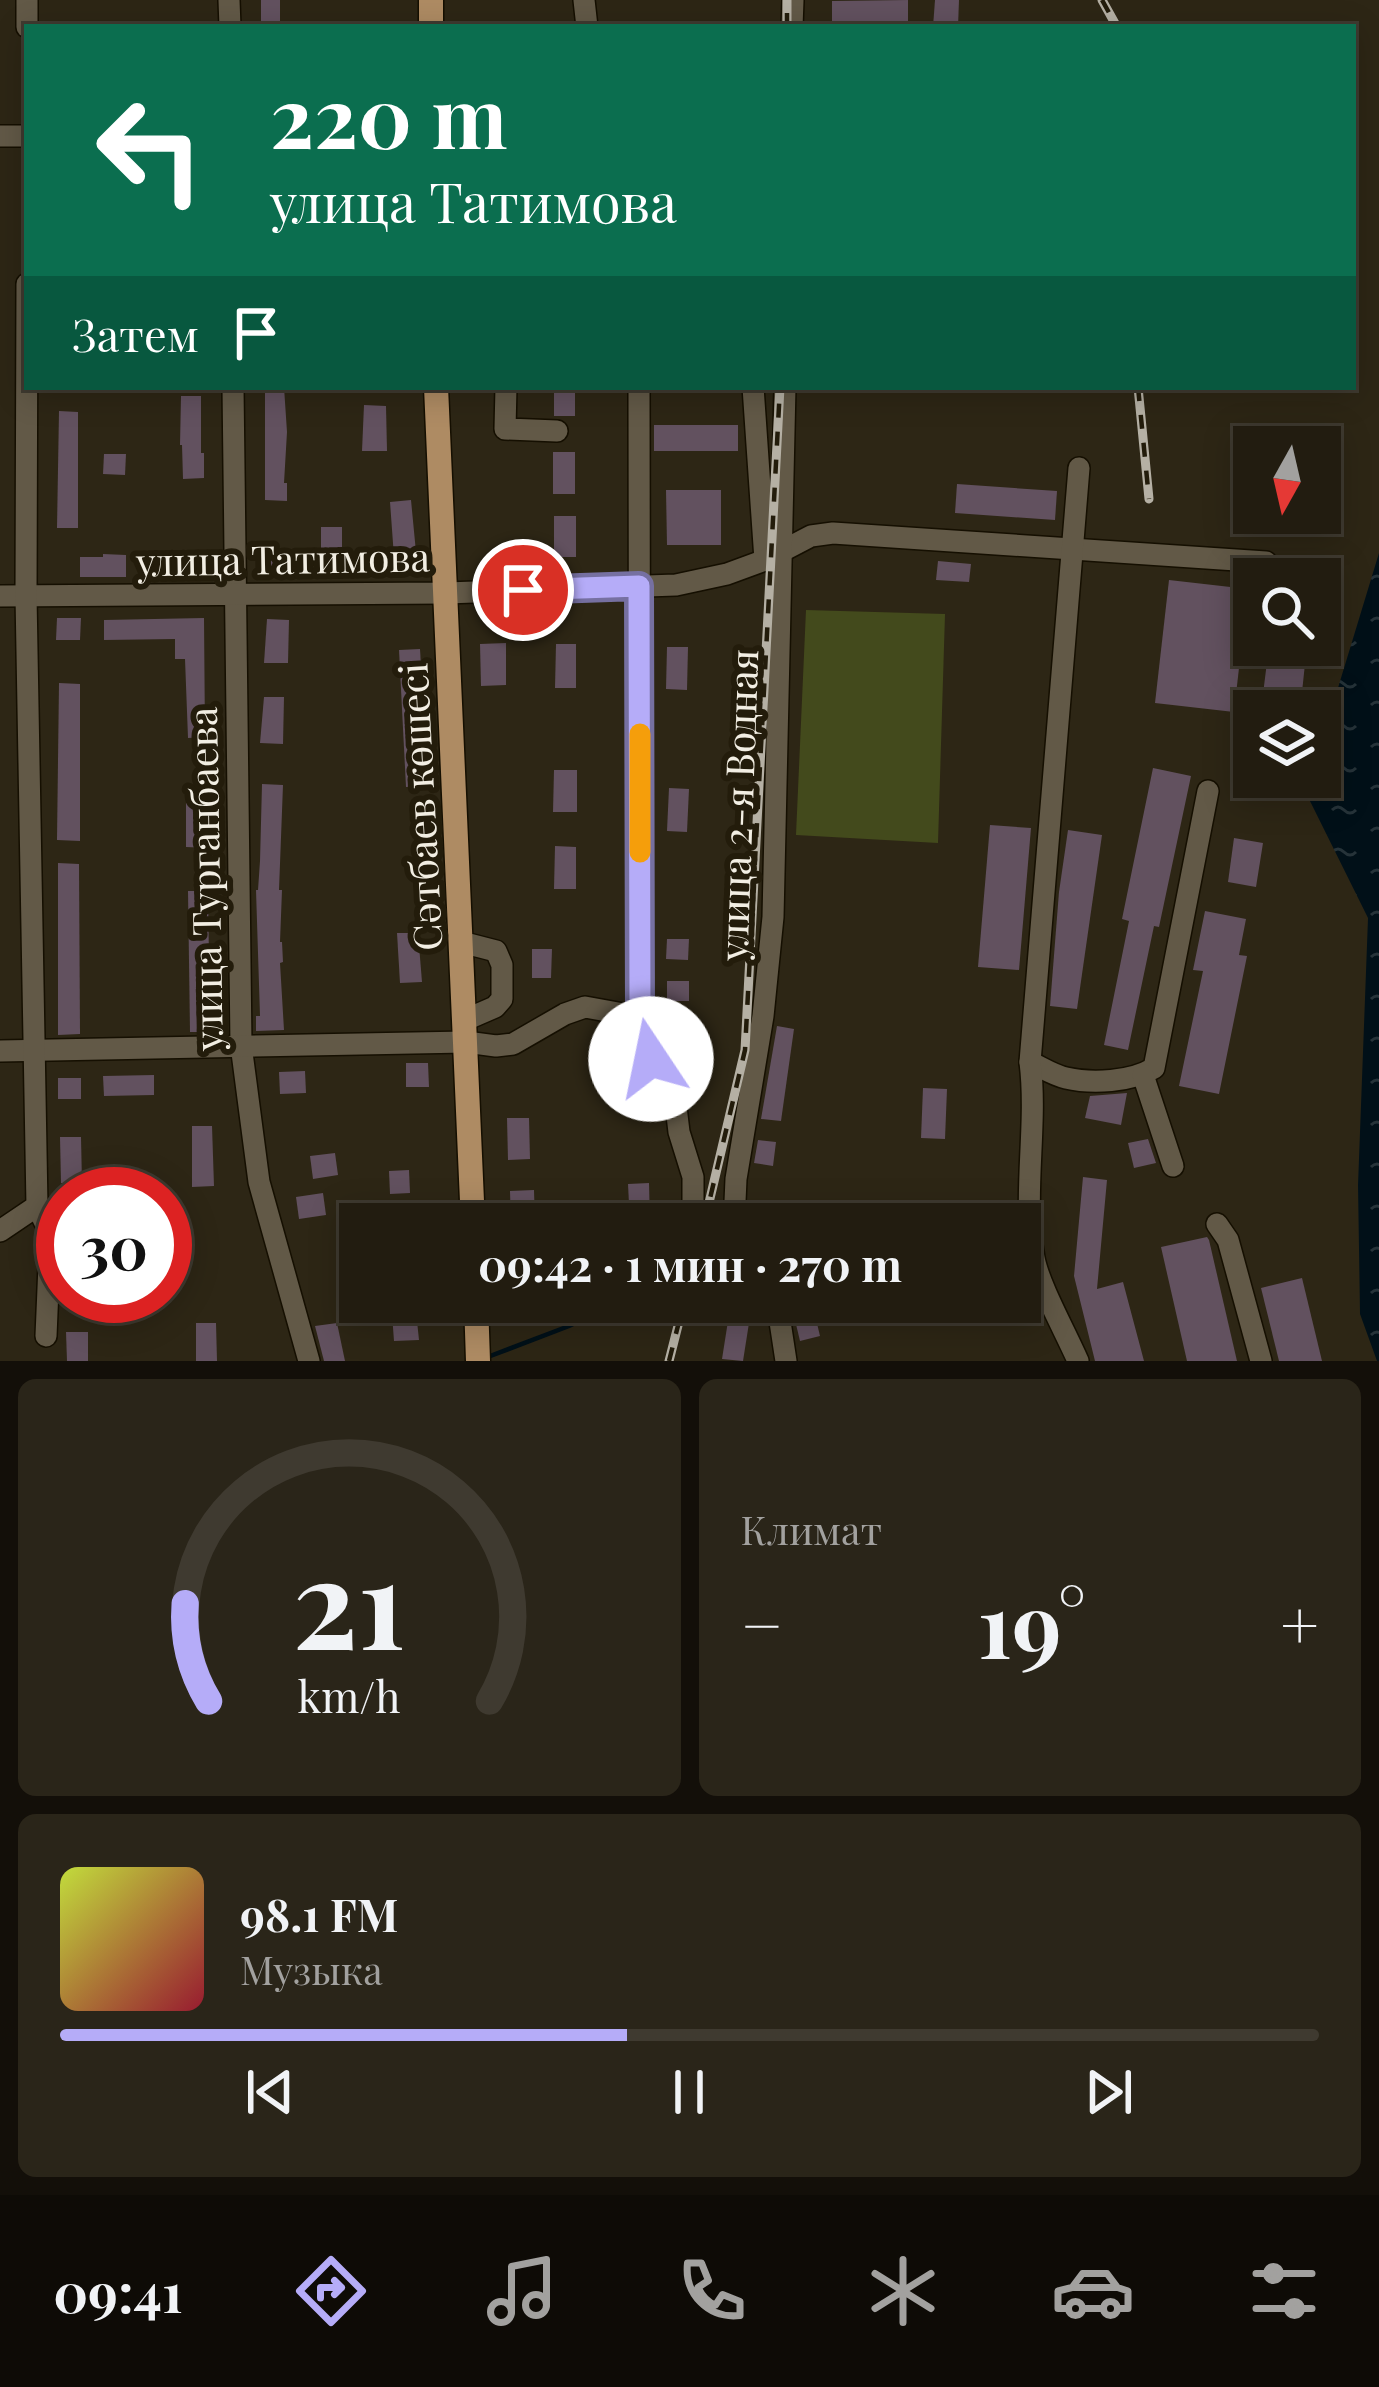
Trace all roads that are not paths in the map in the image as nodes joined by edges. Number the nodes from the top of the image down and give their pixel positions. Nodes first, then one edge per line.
1 (27, 390) edge
2 (233, 390) edge
3 (436, 390) edge
4 (506, 390) edge
5 (639, 390) edge
6 (753, 390) edge
7 (785, 390) edge
8 (557, 431) dead end
9 (1079, 468) dead end
10 (1070, 548) junction
11 (773, 556) junction
12 (1233, 560) edge
13 (639, 586) junction
14 (446, 593) junction
15 (0, 596) edge
16 (26, 596) junction
17 (236, 596) junction
18 (1208, 791) dead end
19 (461, 942) junction
20 (640, 1016) junction
21 (465, 1031) junction
22 (242, 1045) junction
23 (0, 1051) edge
24 (33, 1051) junction
25 (1030, 1061) junction
26 (1143, 1075) junction
27 (1173, 1166) dead end
28 (36, 1167) edge
29 (472, 1203) edge
30 (693, 1203) edge
31 (735, 1203) edge
32 (36, 1207) edge
33 (1217, 1224) dead end
34 (0, 1231) edge
35 (47, 1323) edge
36 (477, 1323) edge
37 (780, 1323) edge
38 (46, 1336) dead end
39 (478, 1356) edge
40 (309, 1361) edge
41 (786, 1361) edge
42 (1078, 1361) edge
43 (1261, 1361) edge

1 - 16 street
2 - 17 street, улица Турганбаева
3 - 14 main road, Сәтбаев көшесі
4 - 8 street
5 - 13 street
6 - 11 street
7 - 11 street, улица 2-я Водная
9 - 10 street
10 - 11 street, улица Татимова
10 - 12 street, улица Татимова
10 - 25 street
11 - 13 street, улица Татимова
11 - 31 street, улица 2-я Водная
13 - 14 street, улица Татимова
13 - 20 street
14 - 17 street, улица Татимова
14 - 19 main road, Сәтбаев көшесі
15 - 16 street, улица Татимова
16 - 17 street, улица Татимова
16 - 24 street
17 - 22 street, улица Турганбаева
18 - 26 street
19 - 21 main road, Сәтбаев көшесі
19 - 21 street
20 - 21 street
20 - 30 street
21 - 22 street
21 - 29 main road, Сәтбаев көшесі
22 - 24 street
22 - 40 street, улица Турганбаева
23 - 24 street
24 - 28 street
25 - 26 street
25 - 42 street
26 - 27 street
32 - 34 street
33 - 43 street
35 - 38 street
36 - 39 main road
37 - 41 street

